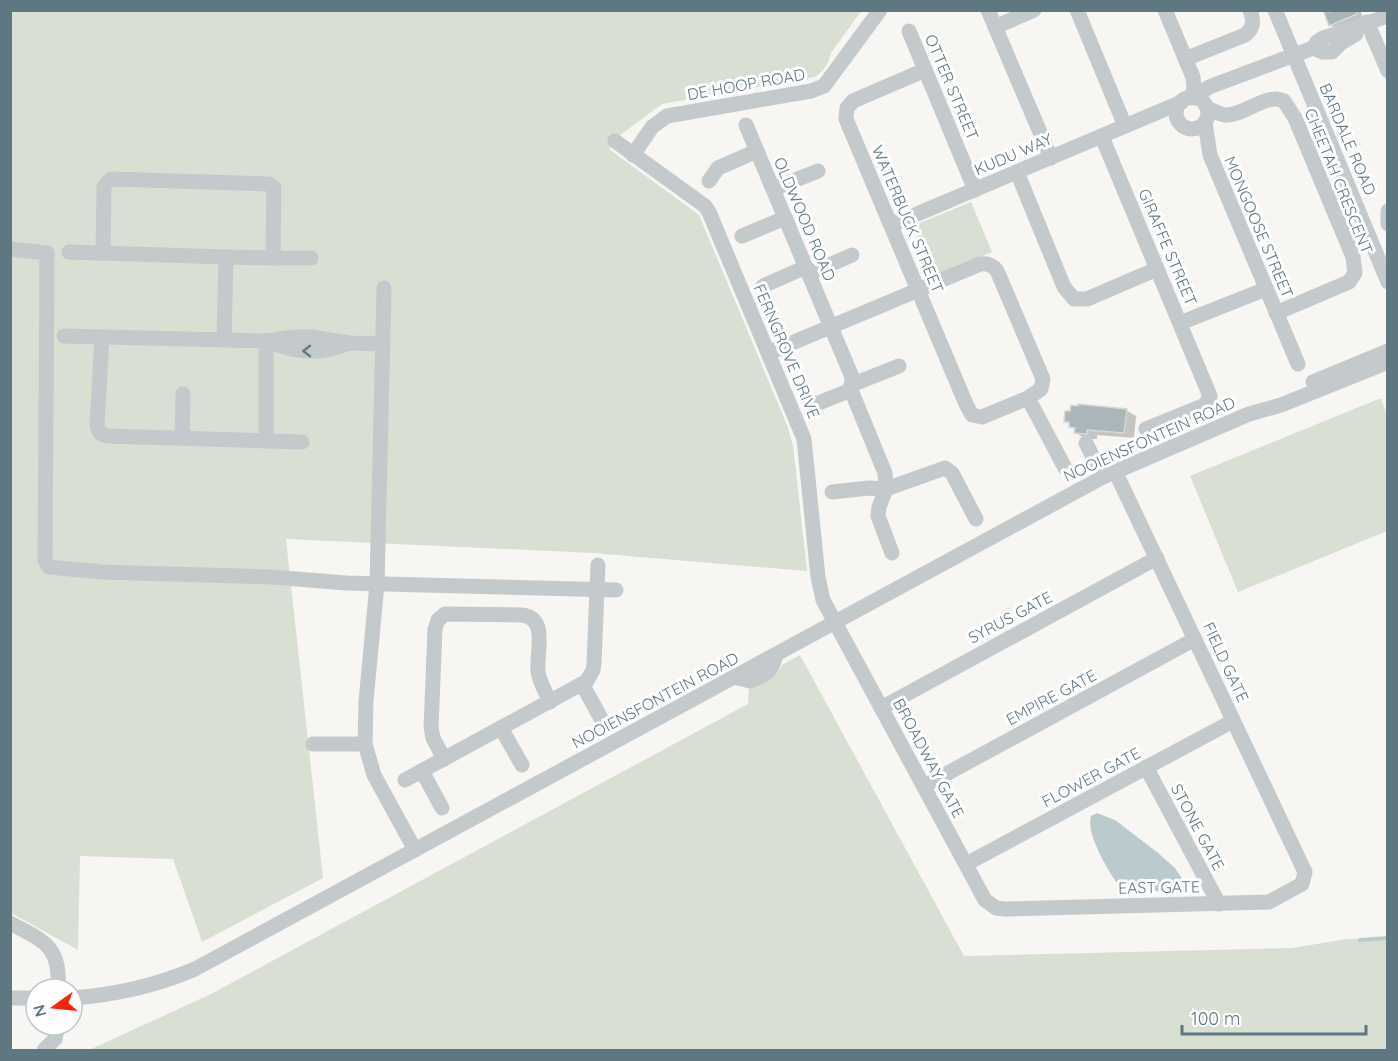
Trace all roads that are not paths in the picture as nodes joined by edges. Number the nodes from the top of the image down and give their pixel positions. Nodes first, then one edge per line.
1 (880, 10) edge
2 (988, 10) edge
3 (1034, 10) edge
4 (1077, 10) edge
5 (1165, 10) edge
6 (1250, 10) edge
7 (1275, 10) edge
8 (1376, 22) edge
9 (995, 27) junction
10 (909, 31) dead end
11 (1293, 55) junction
12 (1185, 59) junction
13 (925, 70) junction
14 (1388, 71) edge
15 (1193, 80) junction
16 (1215, 85) junction
17 (1189, 99) junction
18 (1206, 115) junction
19 (1149, 117) junction
20 (1180, 122) junction
21 (746, 125) dead end
22 (1125, 126) junction
23 (1102, 137) junction
24 (615, 141) dead end
25 (757, 152) junction
26 (1210, 154) junction
27 (633, 155) junction
28 (1051, 158) junction
29 (818, 171) dead end
30 (1017, 172) junction
31 (709, 181) dead end
32 (773, 189) junction
33 (975, 190) junction
34 (1387, 212) edge
35 (785, 218) junction
36 (1388, 224) edge
37 (891, 225) junction
38 (742, 236) dead end
39 (10, 249) edge
40 (69, 252) dead end
41 (103, 253) junction
42 (852, 255) dead end
43 (226, 257) junction
44 (273, 258) junction
45 (311, 258) dead end
46 (1157, 269) junction
47 (807, 271) junction
48 (1388, 282) edge
49 (763, 286) dead end
50 (384, 288) dead end
51 (1266, 289) junction
52 (918, 290) junction
53 (1276, 313) junction
54 (1180, 323) junction
55 (831, 327) junction
56 (64, 336) dead end
57 (102, 337) junction
58 (224, 339) junction
59 (266, 341) junction
60 (382, 344) junction
61 (1388, 351) edge
62 (768, 353) junction
63 (1388, 362) edge
64 (1298, 364) dead end
65 (900, 366) dead end
66 (851, 387) junction
67 (183, 394) dead end
68 (1028, 398) junction
69 (812, 406) dead end
70 (1249, 414) junction
71 (1146, 429) dead end
72 (182, 438) junction
73 (266, 440) junction
74 (303, 442) dead end
75 (1086, 443) dead end
76 (1065, 468) dead end
77 (1109, 474) junction
78 (886, 489) junction
79 (832, 492) dead end
80 (976, 519) dead end
81 (892, 553) dead end
82 (1157, 558) junction
83 (598, 565) dead end
84 (377, 584) junction
85 (598, 589) junction
86 (616, 590) dead end
87 (834, 622) junction
88 (1195, 639) junction
89 (582, 684) junction
90 (550, 702) junction
91 (881, 708) junction
92 (1233, 721) junction
93 (603, 722) dead end
94 (501, 728) junction
95 (313, 744) dead end
96 (365, 744) junction
97 (444, 759) junction
98 (522, 765) dead end
99 (1146, 767) junction
100 (422, 771) junction
101 (405, 780) dead end
102 (924, 786) junction
103 (442, 808) dead end
104 (415, 850) junction
105 (966, 864) junction
106 (1304, 869) joint
107 (1219, 904) junction
108 (996, 908) joint
109 (10, 923) edge
110 (58, 977) edge
111 (84, 997) edge
112 (55, 1037) edge
113 (44, 1050) edge

1 - 27 street, DE HOOP ROAD
2 - 9 street
3 - 9 street
4 - 22 street
5 - 12 street
6 - 12 street
7 - 11 street, BARDALE ROAD
8 - 11 street, KUDU WAY
8 - 14 street
9 - 28 street
10 - 13 street, OTTER STREET
11 - 16 street, KUDU WAY
11 - 48 street, BARDALE ROAD
12 - 15 street
13 - 33 street, OTTER STREET
13 - 37 street, WATERBUCK STREET
15 - 16 street
15 - 17 street
16 - 17 street, KUDU WAY
16 - 18 street
17 - 18 street
17 - 19 street, KUDU WAY
17 - 20 street
18 - 20 street
18 - 26 street, MONGOOSE STREET
18 - 53 street, CHEETAH CRESCENT
19 - 20 street, KUDU WAY
19 - 22 street, KUDU WAY
20 - 26 street, MONGOOSE STREET
21 - 25 street, OLDWOOD ROAD
22 - 23 street, KUDU WAY
23 - 28 street, KUDU WAY
23 - 46 street, GIRAFFE STREET
24 - 27 street, FERNGROVE DRIVE
25 - 31 street
25 - 32 street, OLDWOOD ROAD
26 - 51 street, MONGOOSE STREET
27 - 62 street, FERNGROVE DRIVE
28 - 30 street, KUDU WAY
29 - 32 street
30 - 33 street, KUDU WAY
30 - 46 street
32 - 35 street, OLDWOOD ROAD
33 - 37 street, KUDU WAY
34 - 36 street
35 - 38 street
35 - 47 street, OLDWOOD ROAD
37 - 52 street, WATERBUCK STREET
39 - 84 street
40 - 41 street
41 - 43 street
41 - 44 street
42 - 47 street
43 - 44 street
43 - 58 street
44 - 45 street
46 - 54 street, GIRAFFE STREET
47 - 49 street
47 - 55 street, OLDWOOD ROAD
50 - 60 street
51 - 53 street, MONGOOSE STREET
51 - 54 street
52 - 55 street
52 - 68 street, WATERBUCK STREET
52 - 68 street
53 - 64 street, MONGOOSE STREET
54 - 71 street, GIRAFFE STREET
55 - 62 street
55 - 66 street, OLDWOOD ROAD
56 - 57 street
57 - 58 street
57 - 72 street
58 - 59 street
59 - 60 street
59 - 73 street
60 - 84 street
61 - 70 street, NOOIENSFONTEIN ROAD
62 - 87 street, FERNGROVE DRIVE
63 - 70 street, NOOIENSFONTEIN ROAD
65 - 66 street
66 - 69 street
66 - 78 street, OLDWOOD ROAD
67 - 72 street
68 - 76 street
70 - 77 street, NOOIENSFONTEIN ROAD
72 - 73 street
73 - 74 street
75 - 77 street, FIELD GATE
77 - 82 street, FIELD GATE
77 - 87 street, NOOIENSFONTEIN ROAD
78 - 79 street
78 - 80 street
78 - 81 street
82 - 88 street, FIELD GATE
82 - 91 street, SYRUS GATE
83 - 85 street
84 - 85 street
84 - 96 street
85 - 86 street
85 - 89 street
87 - 91 street, BROADWAY GATE
87 - 104 street, NOOIENSFONTEIN ROAD
88 - 92 street, FIELD GATE
88 - 102 street, EMPIRE GATE
89 - 90 street
89 - 93 street
90 - 94 street
90 - 97 street
91 - 102 street, BROADWAY GATE
92 - 99 street, FLOWER GATE
92 - 106 street, FIELD GATE
94 - 97 street
94 - 98 street
95 - 96 street
96 - 104 street
97 - 100 street
99 - 105 street, FLOWER GATE
99 - 107 street, STONE GATE
100 - 101 street
100 - 103 street
102 - 105 street, BROADWAY GATE
104 - 111 street, NOOIENSFONTEIN ROAD
105 - 108 street, BROADWAY GATE
106 - 107 street, EAST GATE
107 - 108 street, EAST GATE
109 - 110 street
112 - 113 street

